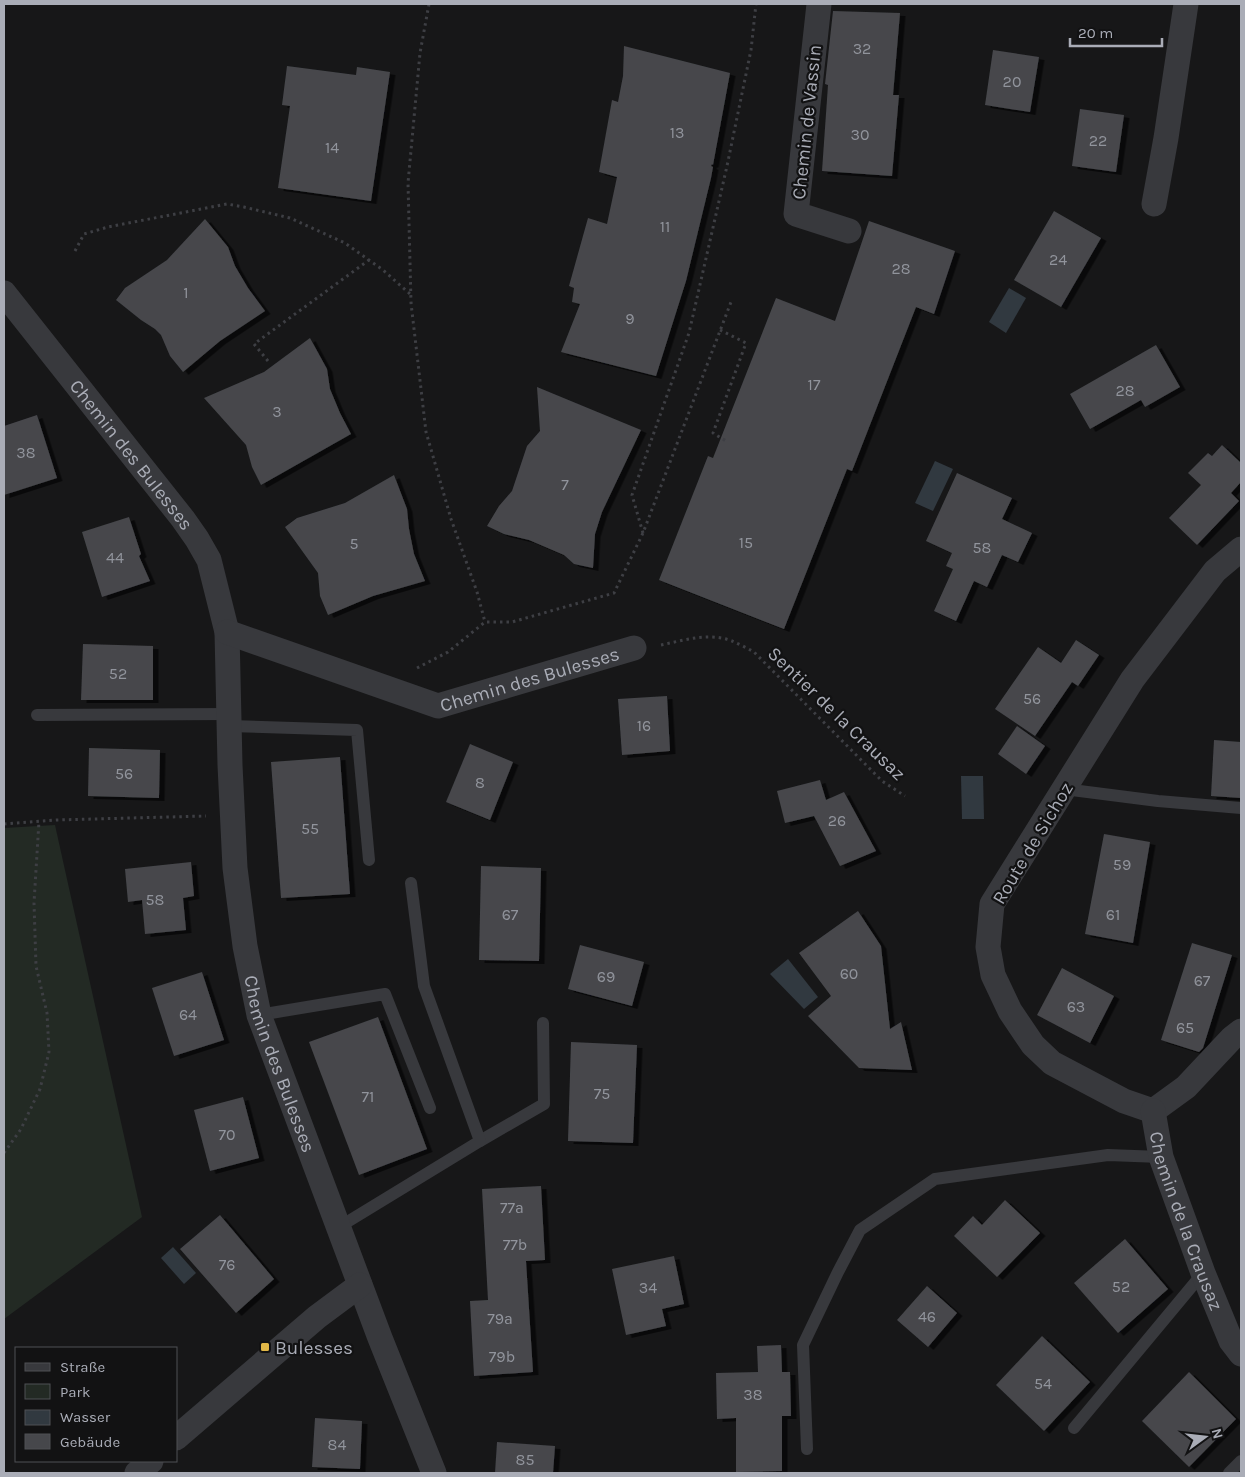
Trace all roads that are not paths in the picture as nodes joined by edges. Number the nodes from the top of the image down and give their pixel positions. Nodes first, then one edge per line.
1 (819, 4) edge
2 (1186, 4) edge
3 (1154, 204) dead end
4 (849, 231) dead end
5 (4, 293) edge
6 (1241, 550) edge
7 (227, 632) junction
8 (634, 648) road end
9 (37, 715) dead end
10 (229, 720) junction
11 (1064, 790) junction
12 (1241, 808) edge
13 (369, 860) dead end
14 (411, 883) dead end
15 (260, 1015) junction
16 (543, 1022) dead end
17 (1241, 1031) edge
18 (430, 1108) dead end
19 (1152, 1111) junction
20 (480, 1141) junction
21 (1161, 1157) junction
22 (339, 1227) junction
23 (1203, 1273) junction
24 (360, 1285) junction
25 (1241, 1354) edge
26 (1074, 1428) dead end
27 (178, 1436) edge
28 (807, 1449) dead end
29 (1241, 1461) edge
30 (150, 1462) edge
31 (138, 1473) edge
32 (434, 1473) edge
33 (1229, 1473) edge

1 - 4 street, Chemin de Vassin
2 - 3 street
5 - 7 street, Chemin des Bulesses
6 - 11 street, Route de Sichoz
7 - 8 street, Chemin des Bulesses
7 - 10 street, Chemin des Bulesses
9 - 10 lane
10 - 13 lane
10 - 15 street, Chemin des Bulesses
11 - 12 lane
11 - 19 street, Route de Sichoz
14 - 20 lane
15 - 18 lane
15 - 22 street, Chemin des Bulesses
16 - 20 lane
17 - 19 street
19 - 21 street, Chemin de la Crausaz
20 - 22 lane
21 - 23 street, Chemin de la Crausaz
21 - 28 lane
22 - 24 street, Chemin des Bulesses
23 - 25 street, Chemin de la Crausaz
23 - 26 lane
24 - 27 street
24 - 32 street, Chemin des Bulesses
29 - 33 lane
30 - 31 street

